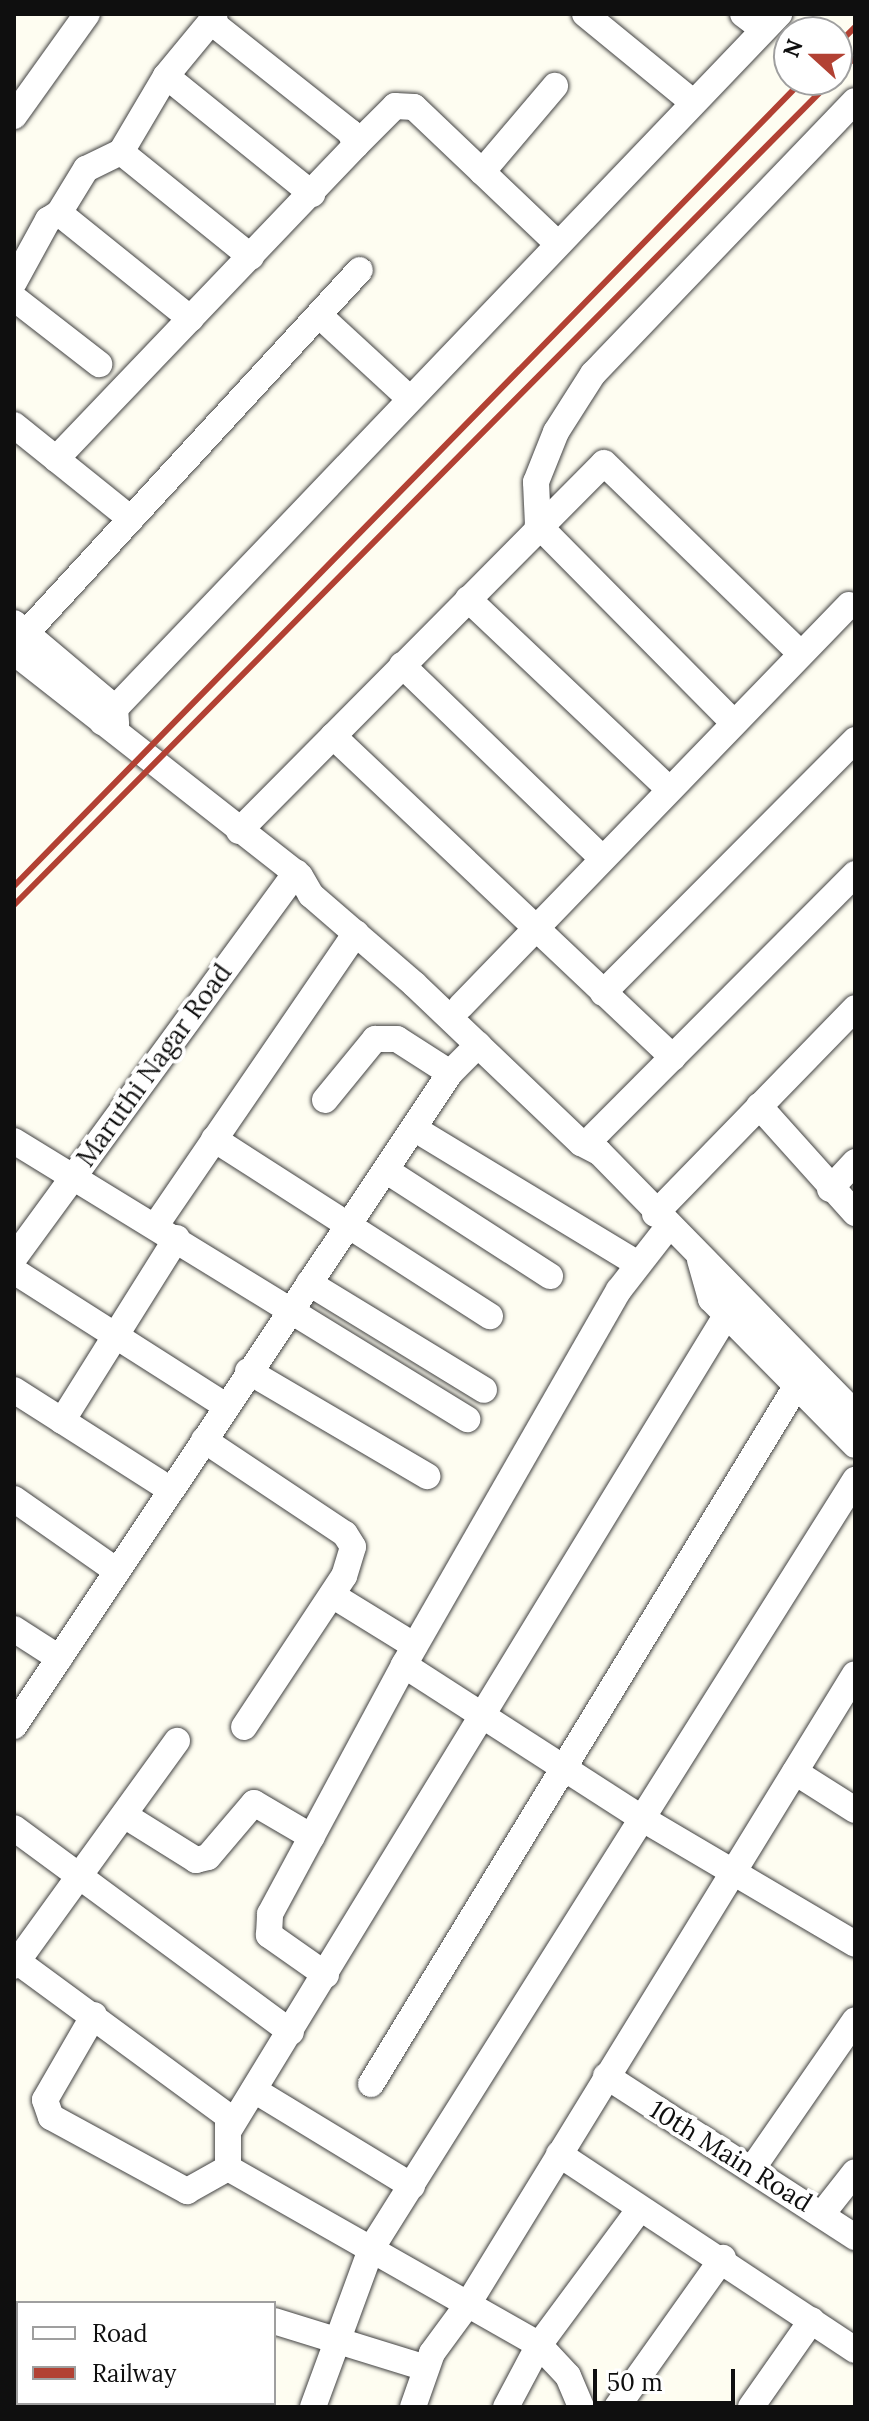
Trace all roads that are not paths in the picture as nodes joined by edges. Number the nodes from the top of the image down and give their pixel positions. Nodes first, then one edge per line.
1 (87, 14) edge
2 (585, 14) edge
3 (213, 16) edge
4 (762, 19) edge
5 (166, 76) junction
6 (555, 86) dead end
7 (690, 100) junction
8 (855, 101) edge
9 (15, 114) edge
10 (356, 145) junction
11 (121, 152) junction
12 (482, 172) junction
13 (312, 194) junction
14 (59, 213) junction
15 (556, 242) junction
16 (251, 257) junction
17 (360, 270) dead end
18 (14, 282) edge
19 (14, 298) edge
20 (319, 315) junction
21 (191, 319) junction
22 (99, 364) dead end
23 (409, 398) junction
24 (14, 425) edge
25 (56, 459) junction
26 (131, 519) junction
27 (538, 525) junction
28 (468, 599) junction
29 (849, 605) dead end
30 (19, 649) edge
31 (801, 654) junction
32 (402, 665) junction
33 (111, 719) junction
34 (734, 723) junction
35 (333, 736) junction
36 (855, 740) edge
37 (669, 789) junction
38 (239, 831) junction
39 (602, 858) junction
40 (298, 874) junction
41 (855, 874) edge
42 (533, 928) junction
43 (356, 933) junction
44 (603, 993) junction
45 (461, 1006) junction
46 (855, 1008) edge
47 (478, 1045) junction
48 (673, 1058) junction
49 (450, 1073) junction
50 (325, 1100) dead end
51 (759, 1106) junction
52 (415, 1129) junction
53 (214, 1139) junction
54 (14, 1141) edge
55 (596, 1144) junction
56 (855, 1162) edge
57 (387, 1171) junction
58 (74, 1173) junction
59 (830, 1189) junction
60 (855, 1213) edge
61 (661, 1220) junction
62 (348, 1226) junction
63 (166, 1232) junction
64 (14, 1258) edge
65 (700, 1260) junction
66 (636, 1263) junction
67 (14, 1271) edge
68 (550, 1276) dead end
69 (309, 1283) junction
70 (290, 1310) junction
71 (727, 1314) junction
72 (490, 1316) dead end
73 (113, 1333) junction
74 (248, 1371) junction
75 (797, 1385) junction
76 (14, 1390) edge
77 (484, 1390) dead end
78 (226, 1406) junction
79 (855, 1413) edge
80 (467, 1419) dead end
81 (62, 1421) junction
82 (204, 1440) junction
83 (855, 1445) edge
84 (427, 1476) dead end
85 (855, 1480) edge
86 (171, 1490) junction
87 (14, 1499) edge
88 (117, 1571) junction
89 (332, 1595) junction
90 (14, 1629) edge
91 (410, 1656) junction
92 (59, 1658) junction
93 (853, 1681) edge
94 (485, 1717) junction
95 (14, 1726) edge
96 (244, 1727) dead end
97 (177, 1741) dead end
98 (565, 1770) junction
99 (795, 1772) junction
100 (855, 1810) edge
101 (124, 1815) junction
102 (643, 1819) junction
103 (14, 1828) edge
104 (312, 1837) junction
105 (735, 1873) junction
106 (78, 1879) junction
107 (855, 1944) edge
108 (15, 1962) edge
109 (326, 1975) junction
110 (94, 2015) junction
111 (855, 2020) edge
112 (291, 2032) junction
113 (606, 2076) junction
114 (371, 2084) dead end
115 (254, 2090) junction
116 (229, 2130) junction
117 (559, 2154) junction
118 (228, 2168) junction
119 (752, 2169) junction
120 (855, 2172) edge
121 (412, 2186) junction
122 (639, 2210) junction
123 (822, 2214) junction
124 (855, 2237) edge
125 (371, 2249) junction
126 (723, 2258) junction
127 (468, 2304) junction
128 (812, 2320) junction
129 (276, 2322) edge
130 (334, 2339) junction
131 (539, 2345) junction
132 (855, 2350) edge
133 (426, 2368) junction
134 (313, 2407) edge
135 (413, 2407) edge
136 (506, 2407) edge
137 (581, 2407) edge
138 (617, 2407) edge
139 (751, 2407) edge

1 - 9 street
2 - 7 street
3 - 5 street
3 - 10 street
4 - 7 street
5 - 11 street
5 - 13 street
6 - 12 street
7 - 15 street
8 - 27 street
10 - 12 street
10 - 13 street
11 - 14 street
11 - 16 street
12 - 15 street
13 - 16 street
14 - 18 street
14 - 21 street
15 - 23 street
16 - 21 street
17 - 20 street
19 - 22 street
20 - 23 street
20 - 26 street
21 - 25 street
23 - 33 street
24 - 25 street
25 - 26 street
26 - 30 street
27 - 28 street
27 - 31 street
27 - 34 street
28 - 32 street
28 - 37 street
29 - 31 street
30 - 33 street
31 - 34 street
32 - 35 street
32 - 39 street
33 - 38 street
34 - 37 street
35 - 38 street
35 - 42 street
36 - 44 street
37 - 39 street
38 - 40 street
39 - 42 street
40 - 43 street
40 - 45 street
40 - 58 street, Maruthi Nagar Road
41 - 48 street
42 - 44 street
42 - 45 street
43 - 47 street
43 - 53 street
44 - 48 street
45 - 55 street
46 - 51 street
47 - 49 street
47 - 55 street
48 - 55 street
49 - 50 street
49 - 52 street
51 - 59 street
51 - 61 street
52 - 57 street
52 - 66 street
53 - 62 street
53 - 63 street
54 - 58 street
55 - 61 street
56 - 59 street
57 - 62 street
57 - 68 street
58 - 63 street
58 - 64 street, Maruthi Nagar Road
59 - 60 street
61 - 65 street
61 - 66 street
62 - 69 street
62 - 72 street
63 - 70 street
63 - 73 street
65 - 71 street
65 - 79 street
66 - 91 street
67 - 73 street
69 - 70 street
69 - 77 street
70 - 74 street
70 - 80 street
71 - 75 street
71 - 94 street
73 - 78 street
73 - 81 street
74 - 78 street
74 - 84 street
75 - 83 street
75 - 98 street
76 - 81 street
78 - 82 street
81 - 86 street
82 - 86 street
82 - 89 street
85 - 102 street
86 - 88 street
87 - 88 street
88 - 92 street
89 - 91 street
89 - 96 street
90 - 92 street
91 - 94 street
91 - 104 street
92 - 95 street
93 - 99 street
94 - 98 street
94 - 109 street
97 - 101 street
98 - 102 street
98 - 114 street
99 - 100 street
99 - 105 street
101 - 104 street
101 - 106 street
102 - 105 street
102 - 121 street
103 - 106 street
104 - 109 street
105 - 107 street
105 - 113 street
106 - 108 street
106 - 112 street
108 - 110 street
109 - 112 street
110 - 116 street
110 - 118 street
111 - 119 street
112 - 115 street
113 - 117 street
113 - 119 street, 10th Main Road
115 - 116 street
115 - 121 street
116 - 118 street
117 - 122 street
117 - 127 street
118 - 125 street
119 - 123 street, 10th Main Road
120 - 123 street
121 - 125 street
122 - 126 street
122 - 131 street
123 - 124 street, 10th Main Road
125 - 127 street
125 - 130 street
126 - 128 street
126 - 138 street
127 - 131 street
127 - 133 street
128 - 132 street
128 - 139 street
129 - 130 street
130 - 133 street
130 - 134 street
131 - 136 street
131 - 137 street
133 - 135 street

